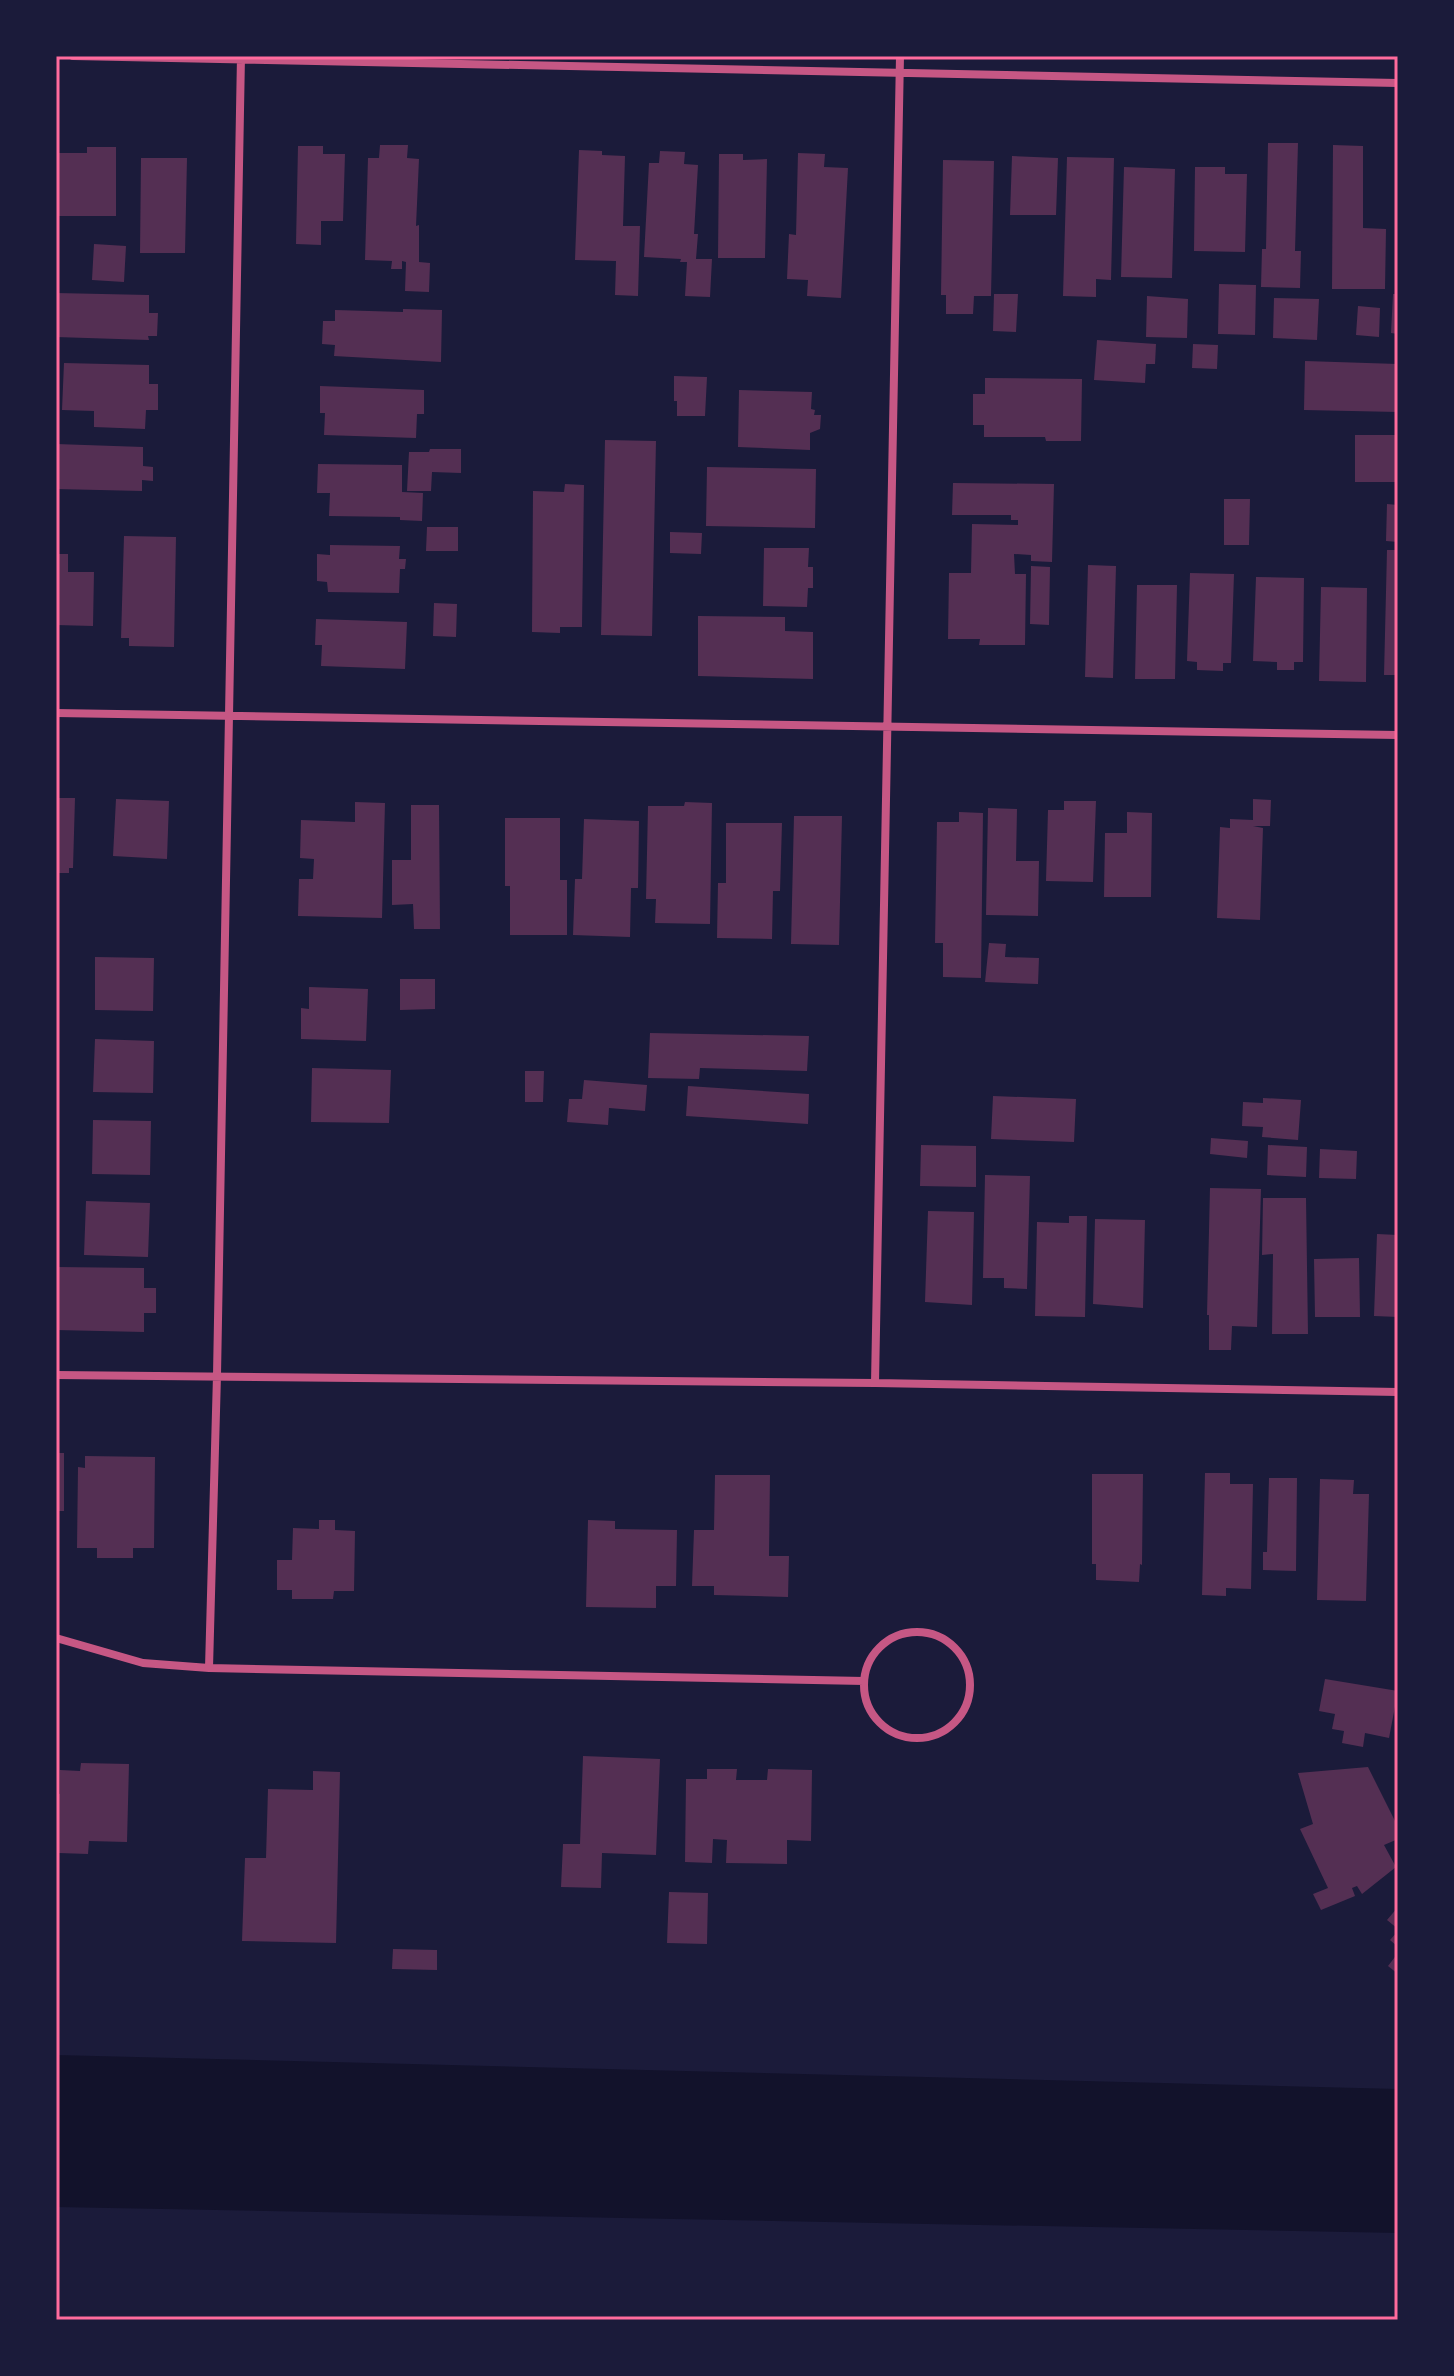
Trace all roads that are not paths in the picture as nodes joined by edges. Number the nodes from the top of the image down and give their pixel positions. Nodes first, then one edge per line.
1 (73, 56) edge
2 (900, 56) edge
3 (241, 58) edge
4 (899, 73) junction
5 (1398, 83) edge
6 (56, 713) edge
7 (230, 716) junction
8 (887, 727) junction
9 (1398, 735) edge
10 (56, 1375) edge
11 (217, 1375) junction
12 (875, 1383) junction
13 (1398, 1392) edge
14 (56, 1638) edge
15 (209, 1668) junction
16 (864, 1681) junction

1 - 3 street
2 - 4 street
3 - 4 street
3 - 7 street
4 - 5 street
4 - 8 street
6 - 7 street
7 - 8 street
7 - 11 street
8 - 9 street
8 - 12 street
10 - 11 street
11 - 12 street
11 - 15 street
12 - 13 street
14 - 15 street
15 - 16 street
16 - 16 street

